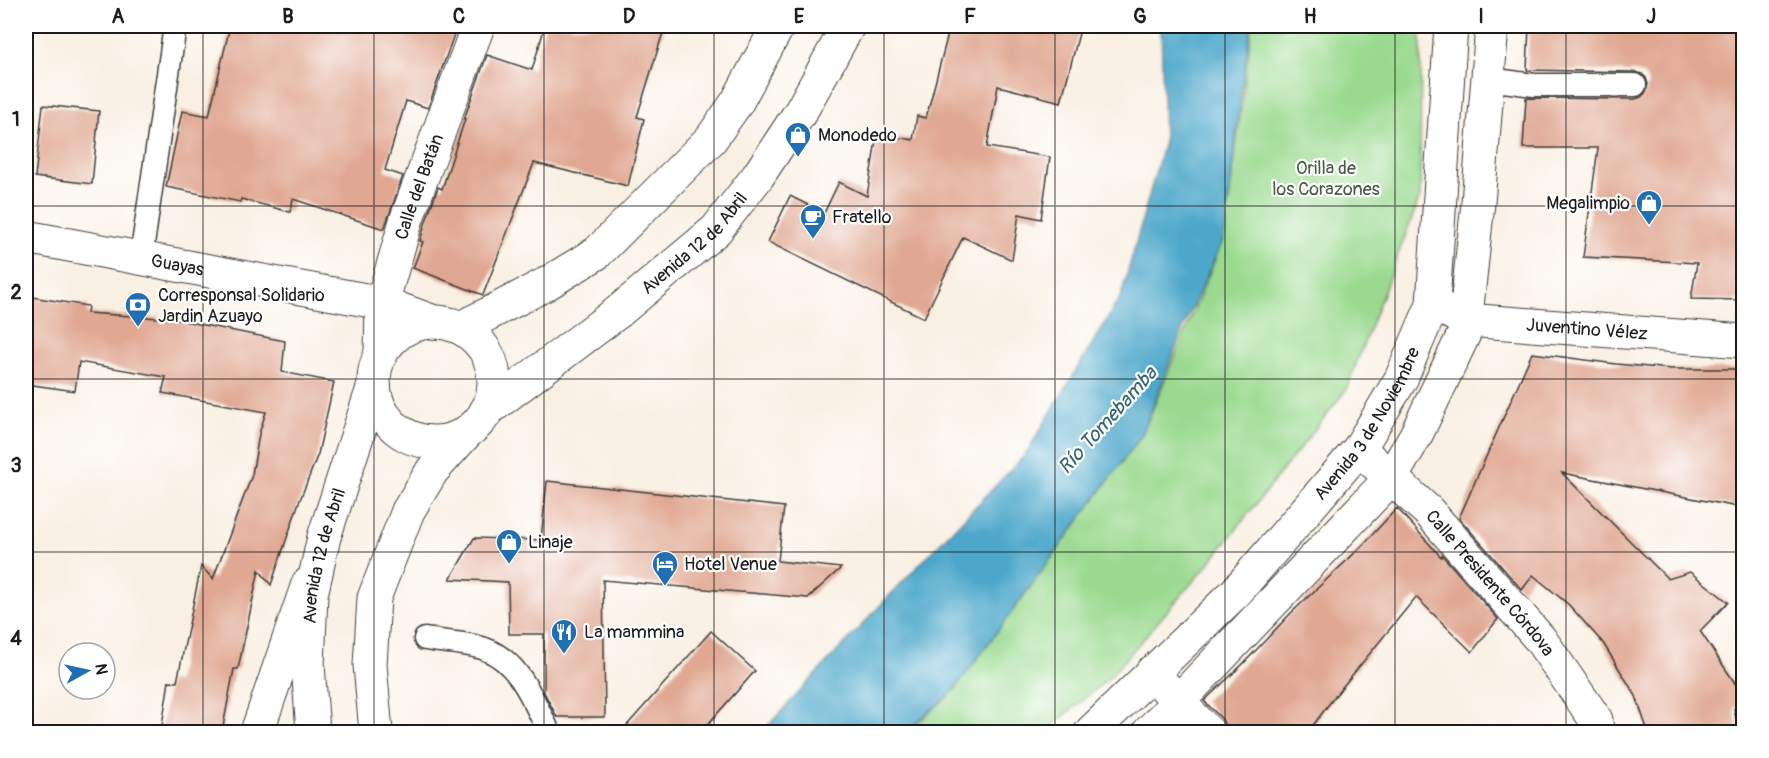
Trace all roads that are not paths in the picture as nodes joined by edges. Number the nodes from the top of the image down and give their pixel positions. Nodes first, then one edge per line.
1 (175, 26) edge
2 (478, 26) edge
3 (778, 26) edge
4 (848, 26) edge
5 (1451, 26) edge
6 (1492, 26) edge
7 (1489, 79) junction
8 (1635, 85) dead end
9 (26, 237) edge
10 (141, 258) junction
11 (382, 303) junction
12 (1434, 304) junction
13 (1466, 320) junction
14 (447, 325) junction
15 (1743, 341) edge
16 (381, 353) junction
17 (374, 385) junction
18 (477, 421) junction
19 (1359, 449) junction
20 (1391, 478) junction
21 (324, 537) junction
22 (425, 639) dead end
23 (1152, 672) junction
24 (1179, 703) junction
25 (257, 732) edge
26 (313, 732) edge
27 (376, 732) edge
28 (549, 732) edge
29 (1091, 732) edge
30 (1149, 732) edge
31 (1208, 732) edge
32 (1597, 732) edge

1 - 10 lane
2 - 11 street, Calle del Batán
3 - 14 street
4 - 18 street, Avenida 12 de Abril
5 - 12 street, Avenida 3 de Noviembre
6 - 7 street
7 - 8 lane
7 - 13 street
9 - 10 street, Guayas
10 - 11 street, Guayas
11 - 14 street, Guayas
11 - 16 street, Calle del Batán
12 - 13 street, Juventino Vélez
12 - 19 street, Avenida 3 de Noviembre
13 - 15 street, Juventino Vélez
13 - 20 street
14 - 16 street
14 - 18 street, Avenida 12 de Abril
16 - 17 street, Avenida 12 de Abril
17 - 18 street, Avenida 12 de Abril
17 - 21 street, Avenida 12 de Abril
18 - 27 street, Avenida 12 de Abril
19 - 20 street, Calle Presidente Córdova
19 - 23 street, Avenida 3 de Noviembre
20 - 24 street
20 - 32 street, Calle Presidente Córdova
21 - 25 street
21 - 26 street, Avenida 12 de Abril
22 - 28 lane
23 - 24 street
23 - 29 street, Avenida 3 de Noviembre
24 - 30 street
24 - 31 street

